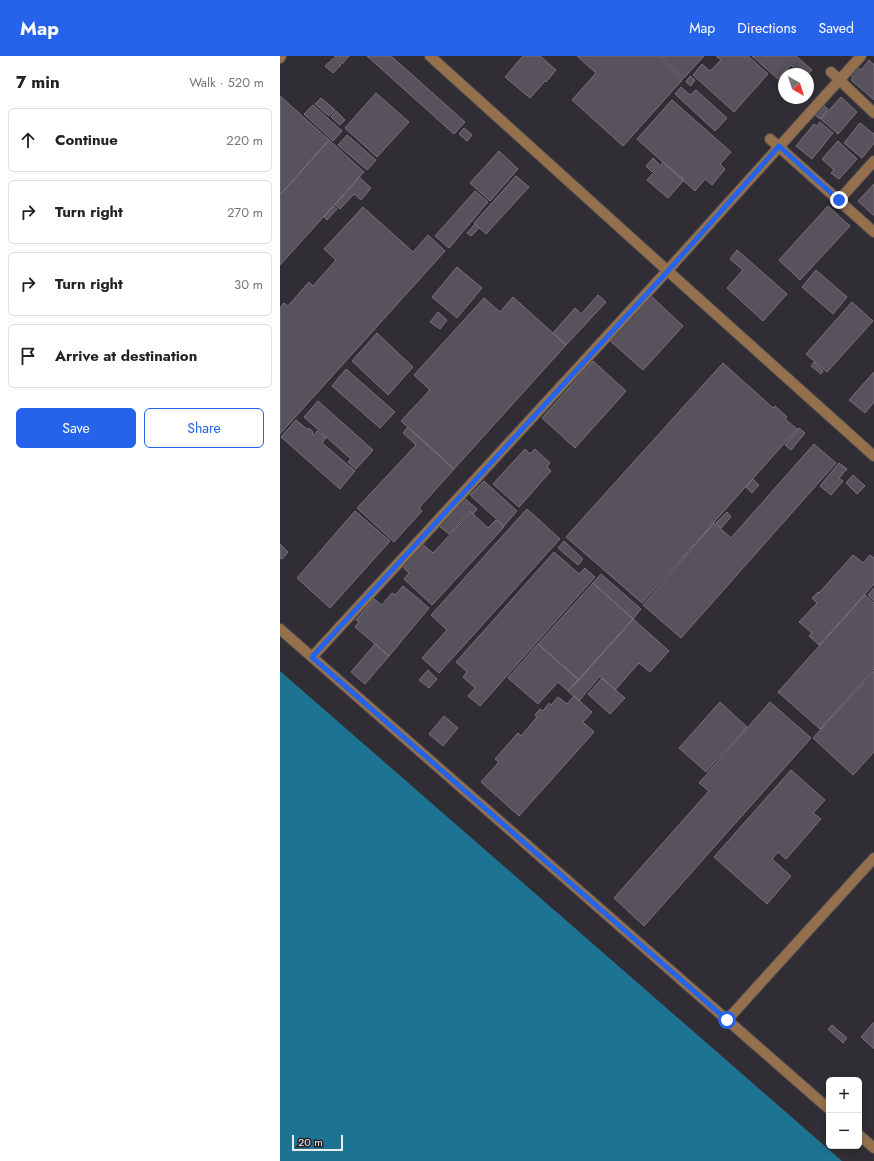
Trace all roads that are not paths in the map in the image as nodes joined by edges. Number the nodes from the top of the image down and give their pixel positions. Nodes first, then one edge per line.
1 (430, 56) edge
2 (861, 56) edge
3 (831, 72) dead end
4 (839, 80) junction
5 (874, 113) edge
6 (770, 139) dead end
7 (779, 146) junction
8 (874, 161) edge
9 (839, 200) junction
10 (874, 232) edge
11 (668, 271) junction
12 (874, 456) edge
13 (280, 629) edge
14 (309, 655) junction
15 (874, 858) edge
16 (727, 1020) junction
17 (826, 1105) edge
18 (862, 1138) edge
19 (874, 1148) edge

1 - 11 street
2 - 4 street
3 - 4 street
4 - 5 street
4 - 7 street
6 - 7 street
7 - 9 street
7 - 11 street
8 - 9 street
9 - 10 street
11 - 12 street
11 - 14 street
13 - 14 street
14 - 16 street
15 - 16 street
16 - 17 street
18 - 19 street

